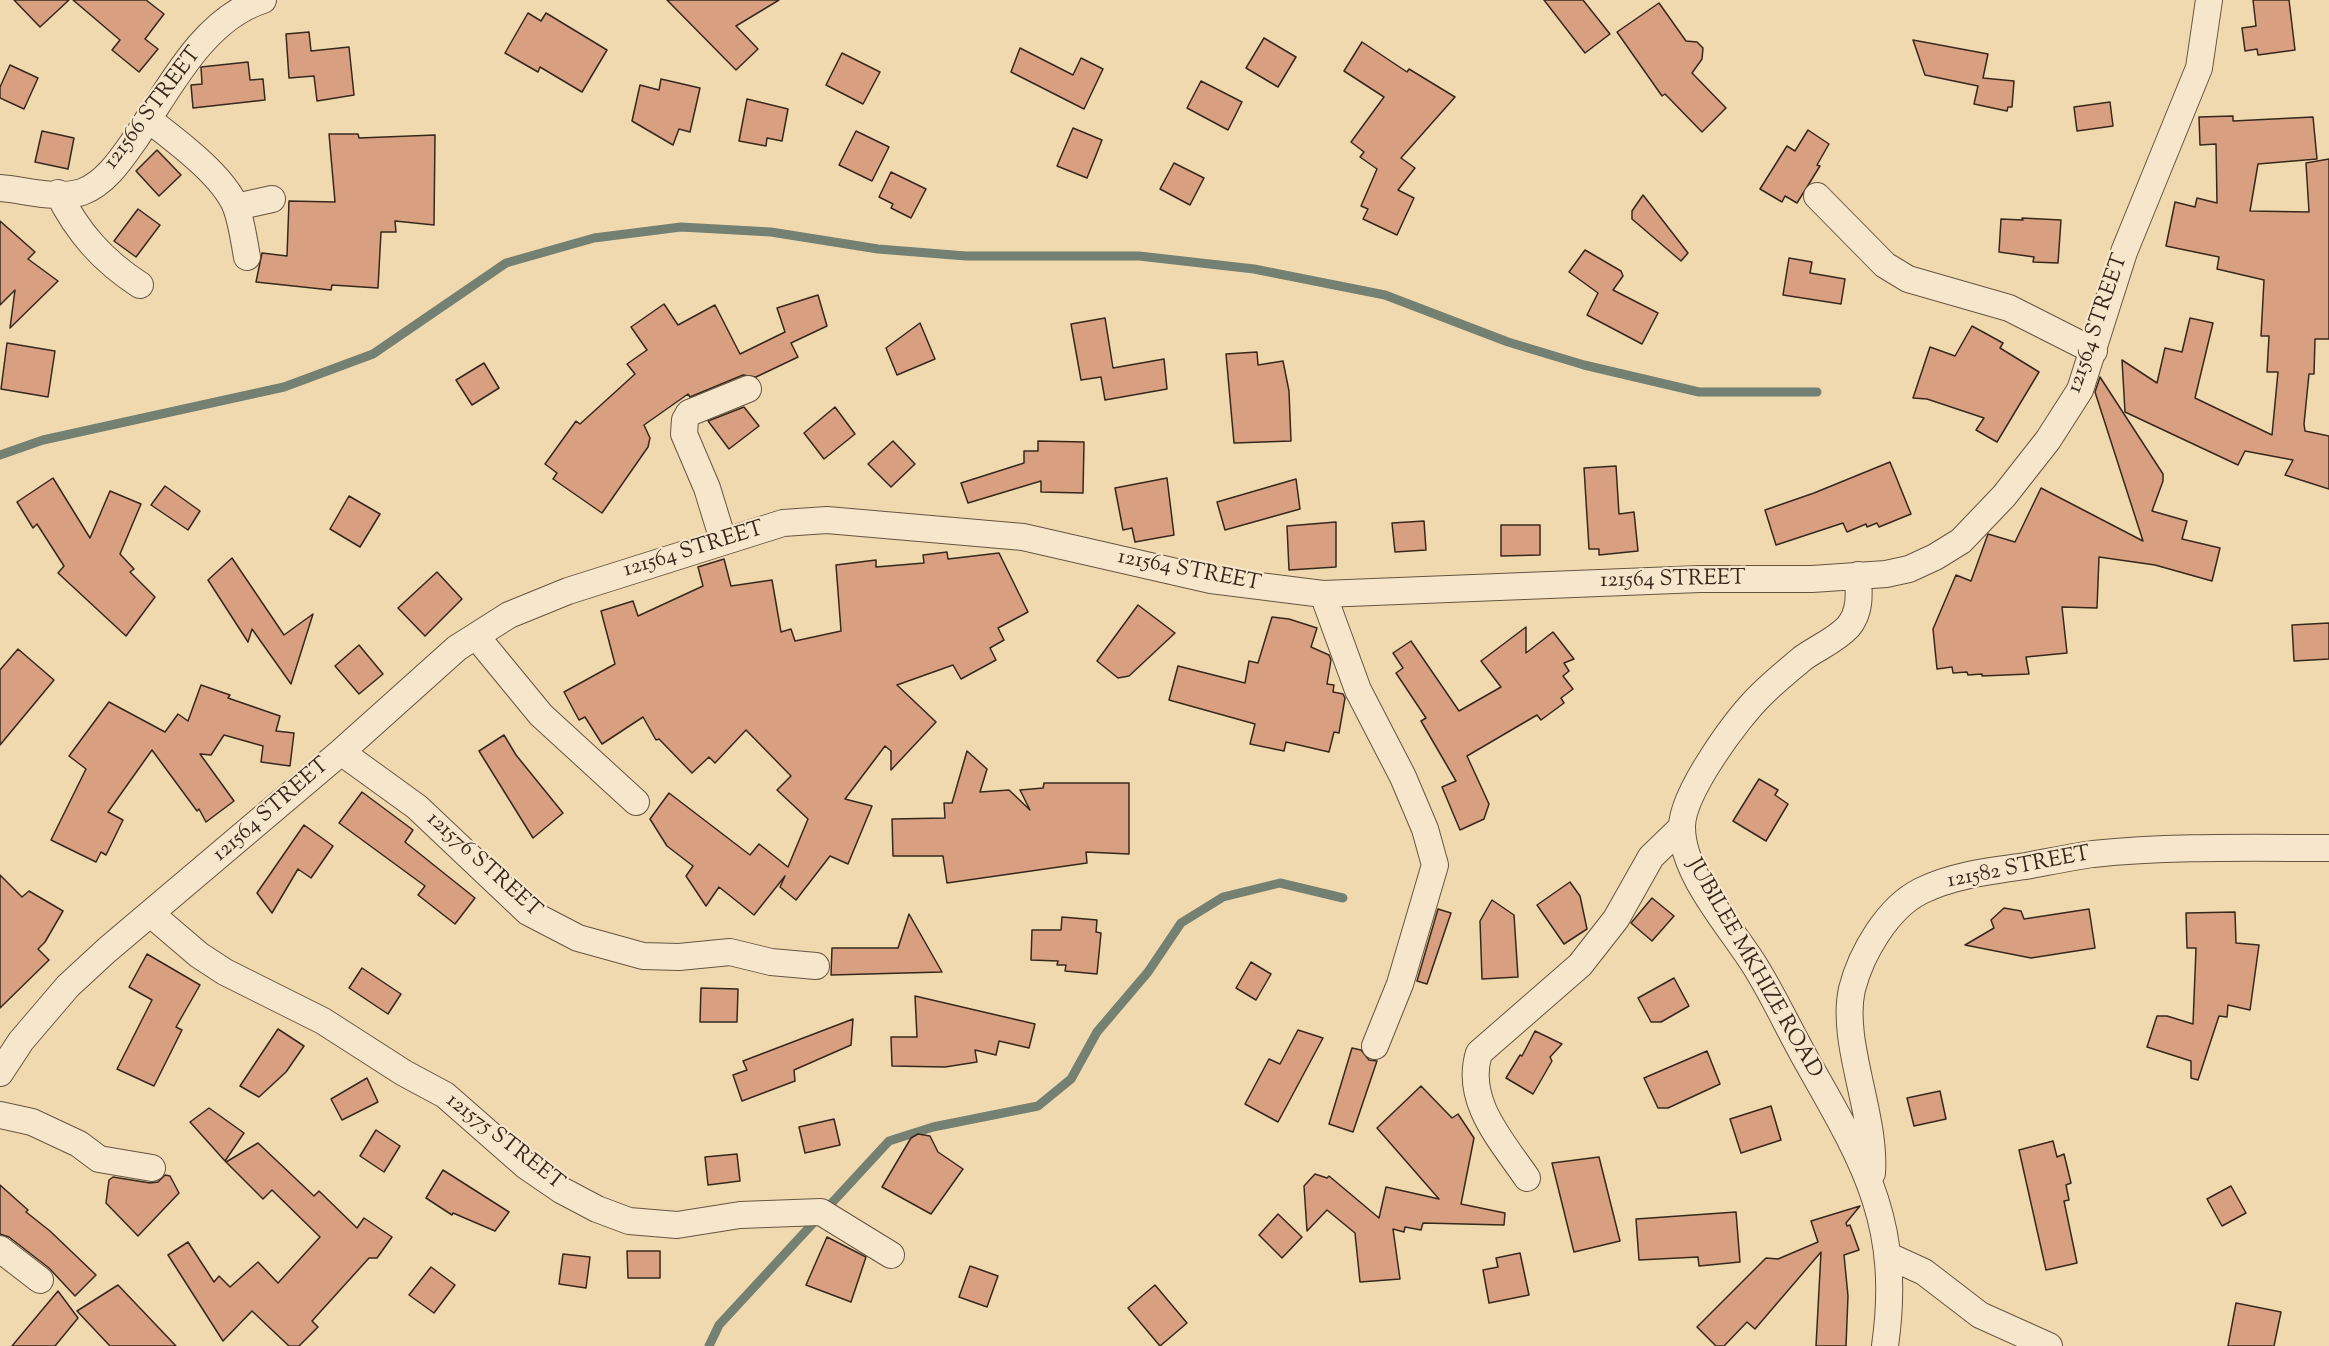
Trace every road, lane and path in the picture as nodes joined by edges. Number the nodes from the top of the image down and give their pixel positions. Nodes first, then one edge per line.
1 (263, 0) edge
2 (2209, 0) edge
3 (148, 119) junction
4 (0, 188) edge
5 (58, 193) junction
6 (1817, 196) dead end
7 (272, 199) dead end
8 (236, 207) junction
9 (247, 257) dead end
10 (140, 285) dead end
11 (2094, 351) junction
12 (748, 388) dead end
13 (723, 540) junction
14 (1858, 575) junction
15 (1323, 594) junction
16 (476, 636) junction
17 (341, 752) junction
18 (636, 802) dead end
19 (1682, 827) junction
20 (2329, 848) edge
21 (151, 914) junction
22 (816, 966) dead end
23 (1375, 1046) dead end
24 (0, 1073) edge
25 (0, 1115) edge
26 (152, 1168) dead end
27 (1527, 1178) dead end
28 (1871, 1182) junction
29 (0, 1249) edge
30 (891, 1255) dead end
31 (1889, 1256) junction
32 (40, 1280) dead end
33 (1885, 1346) edge
34 (2049, 1346) edge

1 - 3 street, 121566 STREET
2 - 11 street, 121564 STREET
3 - 5 street, 121566 STREET
3 - 8 street
4 - 5 street, 121566 STREET
5 - 10 street
6 - 11 street
7 - 8 street
8 - 9 street
11 - 14 street, 121564 STREET
12 - 13 street
13 - 15 street, 121564 STREET
13 - 16 street, 121564 STREET
14 - 15 street, 121564 STREET
14 - 19 street, JUBILEE MKHIZE ROAD
15 - 23 street
16 - 17 street, 121564 STREET
16 - 18 street
17 - 21 street, 121564 STREET
17 - 22 street, 121576 STREET
19 - 27 street
19 - 28 street, JUBILEE MKHIZE ROAD
20 - 28 street, 121582 STREET
21 - 24 street, 121564 STREET
21 - 30 street, 121575 STREET
25 - 26 street
28 - 31 street, JUBILEE MKHIZE ROAD
29 - 32 street
31 - 33 street, JUBILEE MKHIZE ROAD
31 - 34 street

